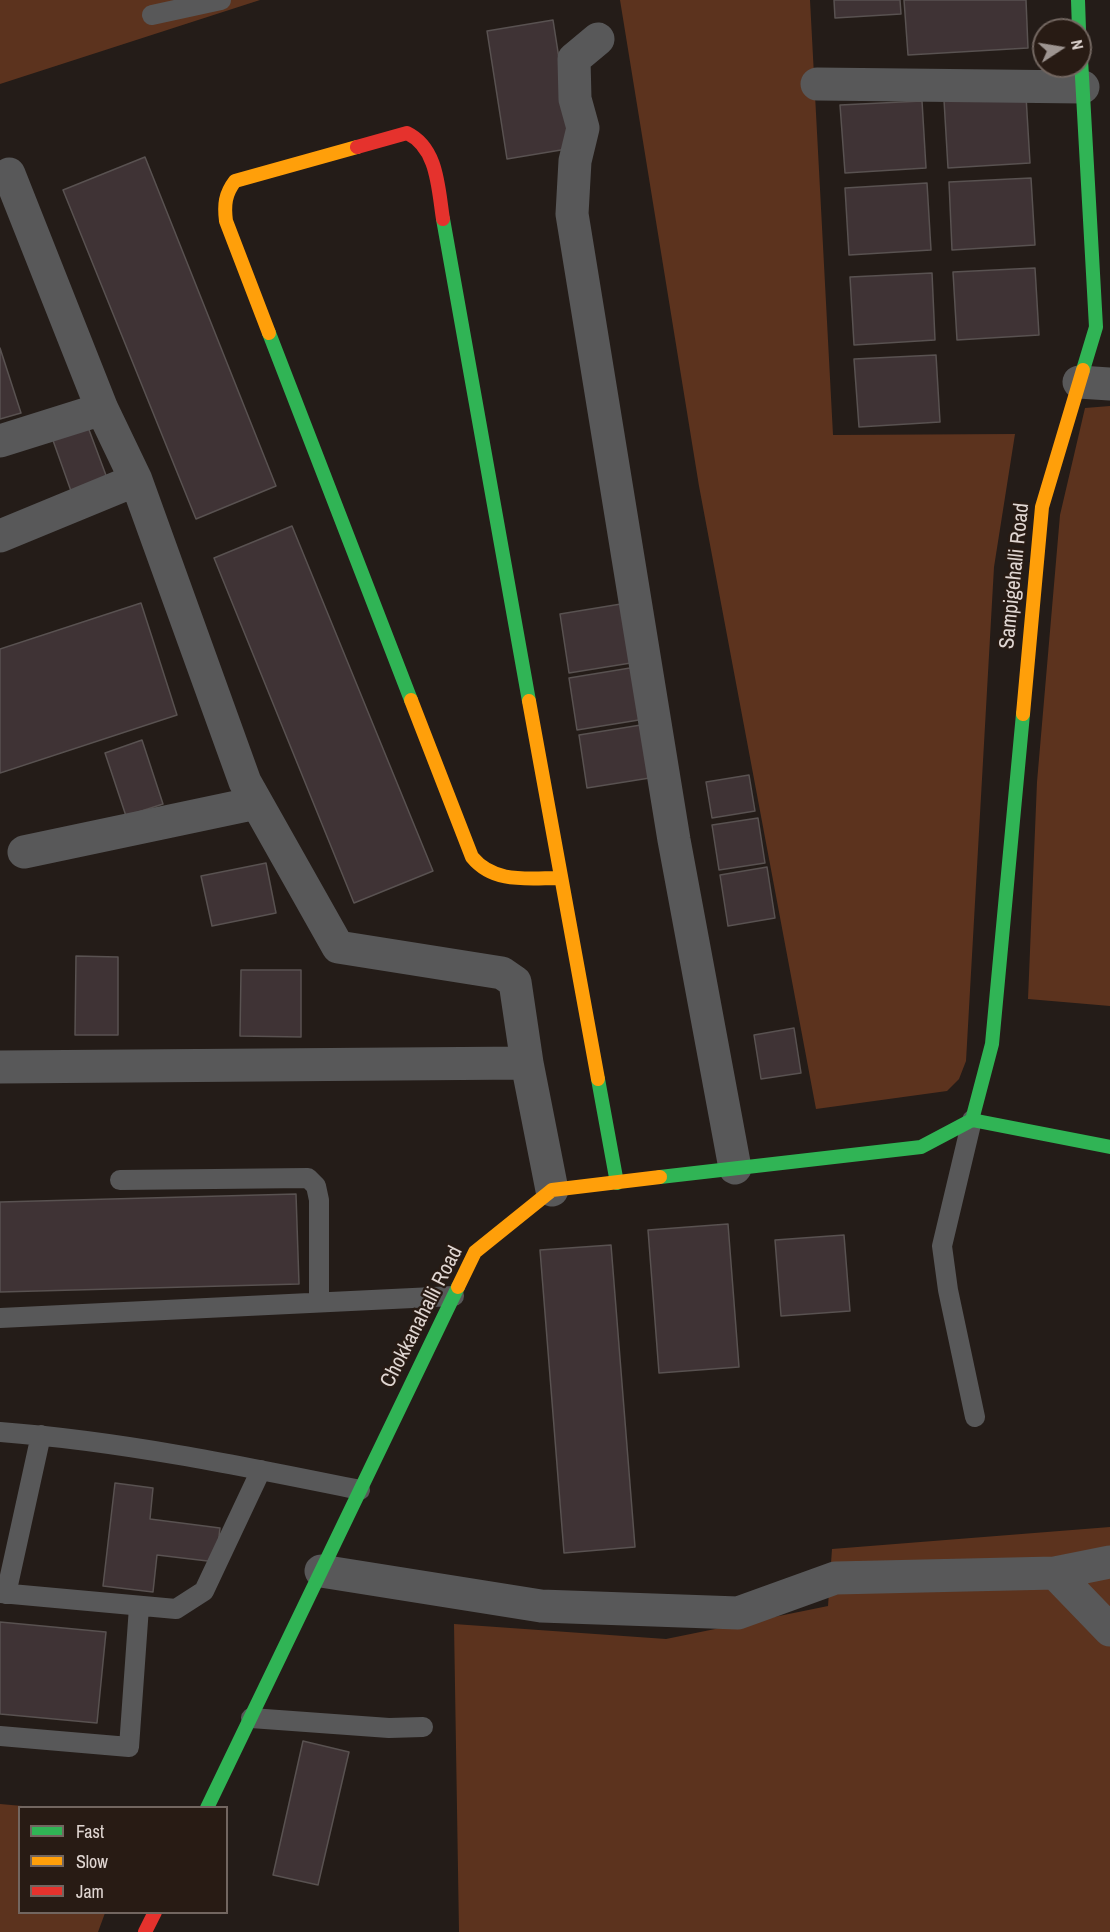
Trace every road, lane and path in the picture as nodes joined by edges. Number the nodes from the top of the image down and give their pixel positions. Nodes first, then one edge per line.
1 (221, 0) edge
2 (1078, 0) edge
3 (152, 15) dead end
4 (1079, 18) edge
5 (598, 39) dead end
6 (1082, 78) edge
7 (818, 84) dead end
8 (1083, 87) junction
9 (9, 174) dead end
10 (1095, 383) edge
11 (102, 409) junction
12 (0, 441) edge
13 (136, 480) junction
14 (0, 536) edge
15 (256, 802) junction
16 (24, 852) dead end
17 (560, 879) junction
18 (527, 1063) junction
19 (0, 1067) edge
20 (972, 1120) junction
21 (1110, 1147) edge
22 (735, 1168) junction
23 (120, 1180) dead end
24 (617, 1183) junction
25 (552, 1190) junction
26 (454, 1296) junction
27 (319, 1302) junction
28 (0, 1318) edge
29 (975, 1417) dead end
30 (0, 1431) edge
31 (41, 1435) junction
32 (261, 1470) junction
33 (360, 1490) junction
34 (1110, 1562) edge
35 (321, 1571) junction
36 (1055, 1573) junction
37 (3, 1593) edge
38 (139, 1607) junction
39 (1110, 1630) edge
40 (251, 1718) junction
41 (423, 1727) dead end
42 (0, 1736) edge
43 (208, 1806) edge
44 (154, 1914) edge
45 (145, 1932) edge

1 - 3 lane
2 - 4 street
5 - 22 street
6 - 8 street, Sampigehalli Road
7 - 8 street
8 - 10 street, Sampigehalli Road
9 - 11 street
10 - 20 street, Sampigehalli Road
11 - 12 street
11 - 13 street
13 - 14 street
13 - 15 street
15 - 16 street
15 - 18 street
17 - 17 street
17 - 24 street
18 - 19 street
18 - 25 street
20 - 21 street
20 - 22 street
20 - 29 lane
22 - 24 street
23 - 27 lane
24 - 25 street
25 - 26 street, Chokkanahalli Road
26 - 27 lane
26 - 33 street, Chokkanahalli Road
27 - 28 lane
30 - 31 lane
31 - 32 lane
31 - 37 lane
32 - 33 lane
32 - 38 lane
33 - 35 street, Chokkanahalli Road
34 - 36 street
35 - 36 street
35 - 40 street, Chokkanahalli Road
36 - 39 street
37 - 38 lane
38 - 42 lane
40 - 41 lane
40 - 43 street, Chokkanahalli Road
44 - 45 street

